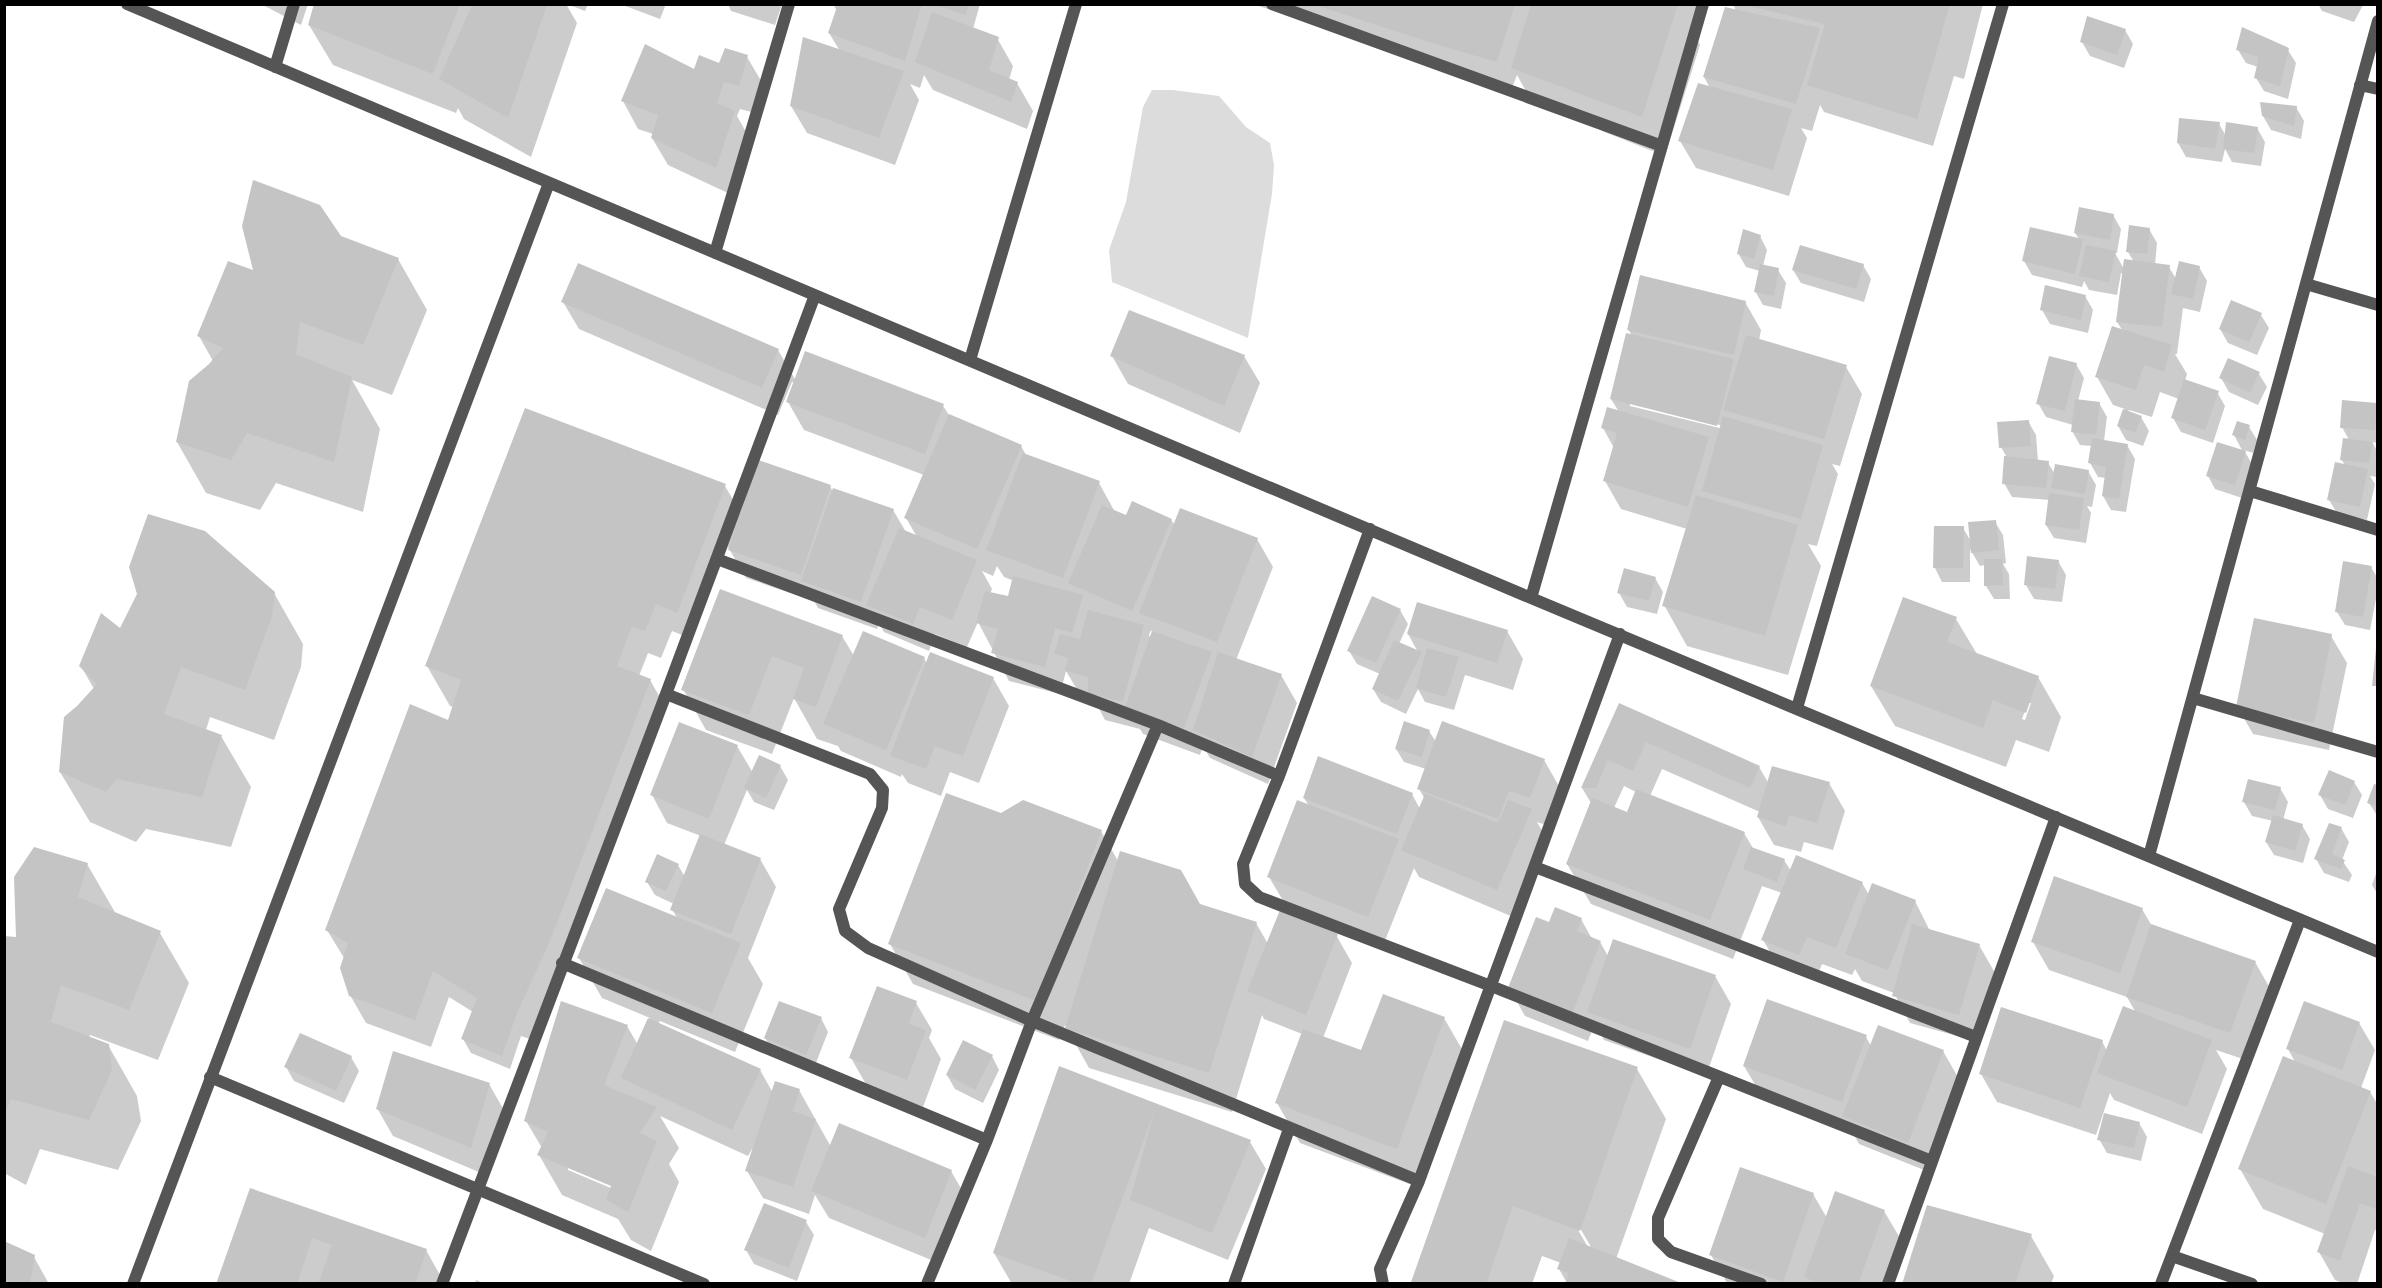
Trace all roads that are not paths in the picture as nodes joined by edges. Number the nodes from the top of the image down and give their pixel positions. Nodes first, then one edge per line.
1 (127, 4) edge
2 (294, 4) edge
3 (789, 4) edge
4 (1076, 4) edge
5 (1272, 4) edge
6 (1703, 4) edge
7 (2002, 4) edge
8 (2378, 21) edge
9 (275, 67) junction
10 (2360, 85) junction
11 (2378, 89) edge
12 (1662, 146) junction
13 (549, 183) junction
14 (715, 253) junction
15 (2306, 284) junction
16 (815, 295) junction
17 (2378, 305) edge
18 (970, 360) junction
19 (2250, 491) junction
20 (1370, 529) junction
21 (2378, 530) edge
22 (717, 559) junction
23 (1531, 598) junction
24 (1620, 634) junction
25 (666, 694) junction
26 (2193, 698) junction
27 (1797, 708) junction
28 (1158, 725) junction
29 (2378, 752) edge
30 (1279, 776) junction
31 (2056, 817) junction
32 (2149, 856) junction
33 (1534, 867) junction
34 (2300, 920) junction
35 (2378, 952) edge
36 (562, 963) junction
37 (1491, 986) junction
38 (1032, 1021) junction
39 (1976, 1037) junction
40 (210, 1077) junction
41 (1719, 1077) junction
42 (1289, 1129) junction
43 (987, 1140) junction
44 (1932, 1161) junction
45 (1419, 1181) junction
46 (478, 1189) junction
47 (2172, 1256) junction
48 (133, 1284) edge
49 (442, 1284) edge
50 (704, 1284) edge
51 (927, 1284) edge
52 (1234, 1284) edge
53 (1383, 1284) edge
54 (1761, 1284) edge
55 (1888, 1284) edge
56 (2161, 1284) edge
57 (2252, 1284) edge

1 - 9 street
2 - 9 street
3 - 14 street
4 - 18 street
5 - 12 street
6 - 12 street
7 - 27 street
8 - 10 street
9 - 13 street
10 - 11 street
10 - 15 street
12 - 23 street
13 - 14 street
13 - 40 street
14 - 16 street
15 - 17 street
15 - 19 street
16 - 18 street
16 - 22 street
18 - 20 street
19 - 21 street
19 - 26 street
20 - 23 street
20 - 30 street
22 - 25 street
22 - 28 street
23 - 24 street
24 - 27 street
24 - 33 street
25 - 36 street
25 - 38 street
26 - 29 street
26 - 32 street
27 - 31 street
28 - 30 street
28 - 38 street
30 - 37 street
31 - 32 street
31 - 39 street
32 - 34 street
33 - 37 street
33 - 39 street
34 - 35 street
34 - 47 street
36 - 43 street
36 - 46 street
37 - 41 street
37 - 45 street
38 - 42 street
38 - 43 street
39 - 44 street
40 - 46 street
40 - 48 street
41 - 44 street
41 - 54 street
42 - 45 street
42 - 52 street
43 - 51 street
44 - 55 street
45 - 53 street
46 - 49 street
46 - 50 street
47 - 56 street
47 - 57 street

